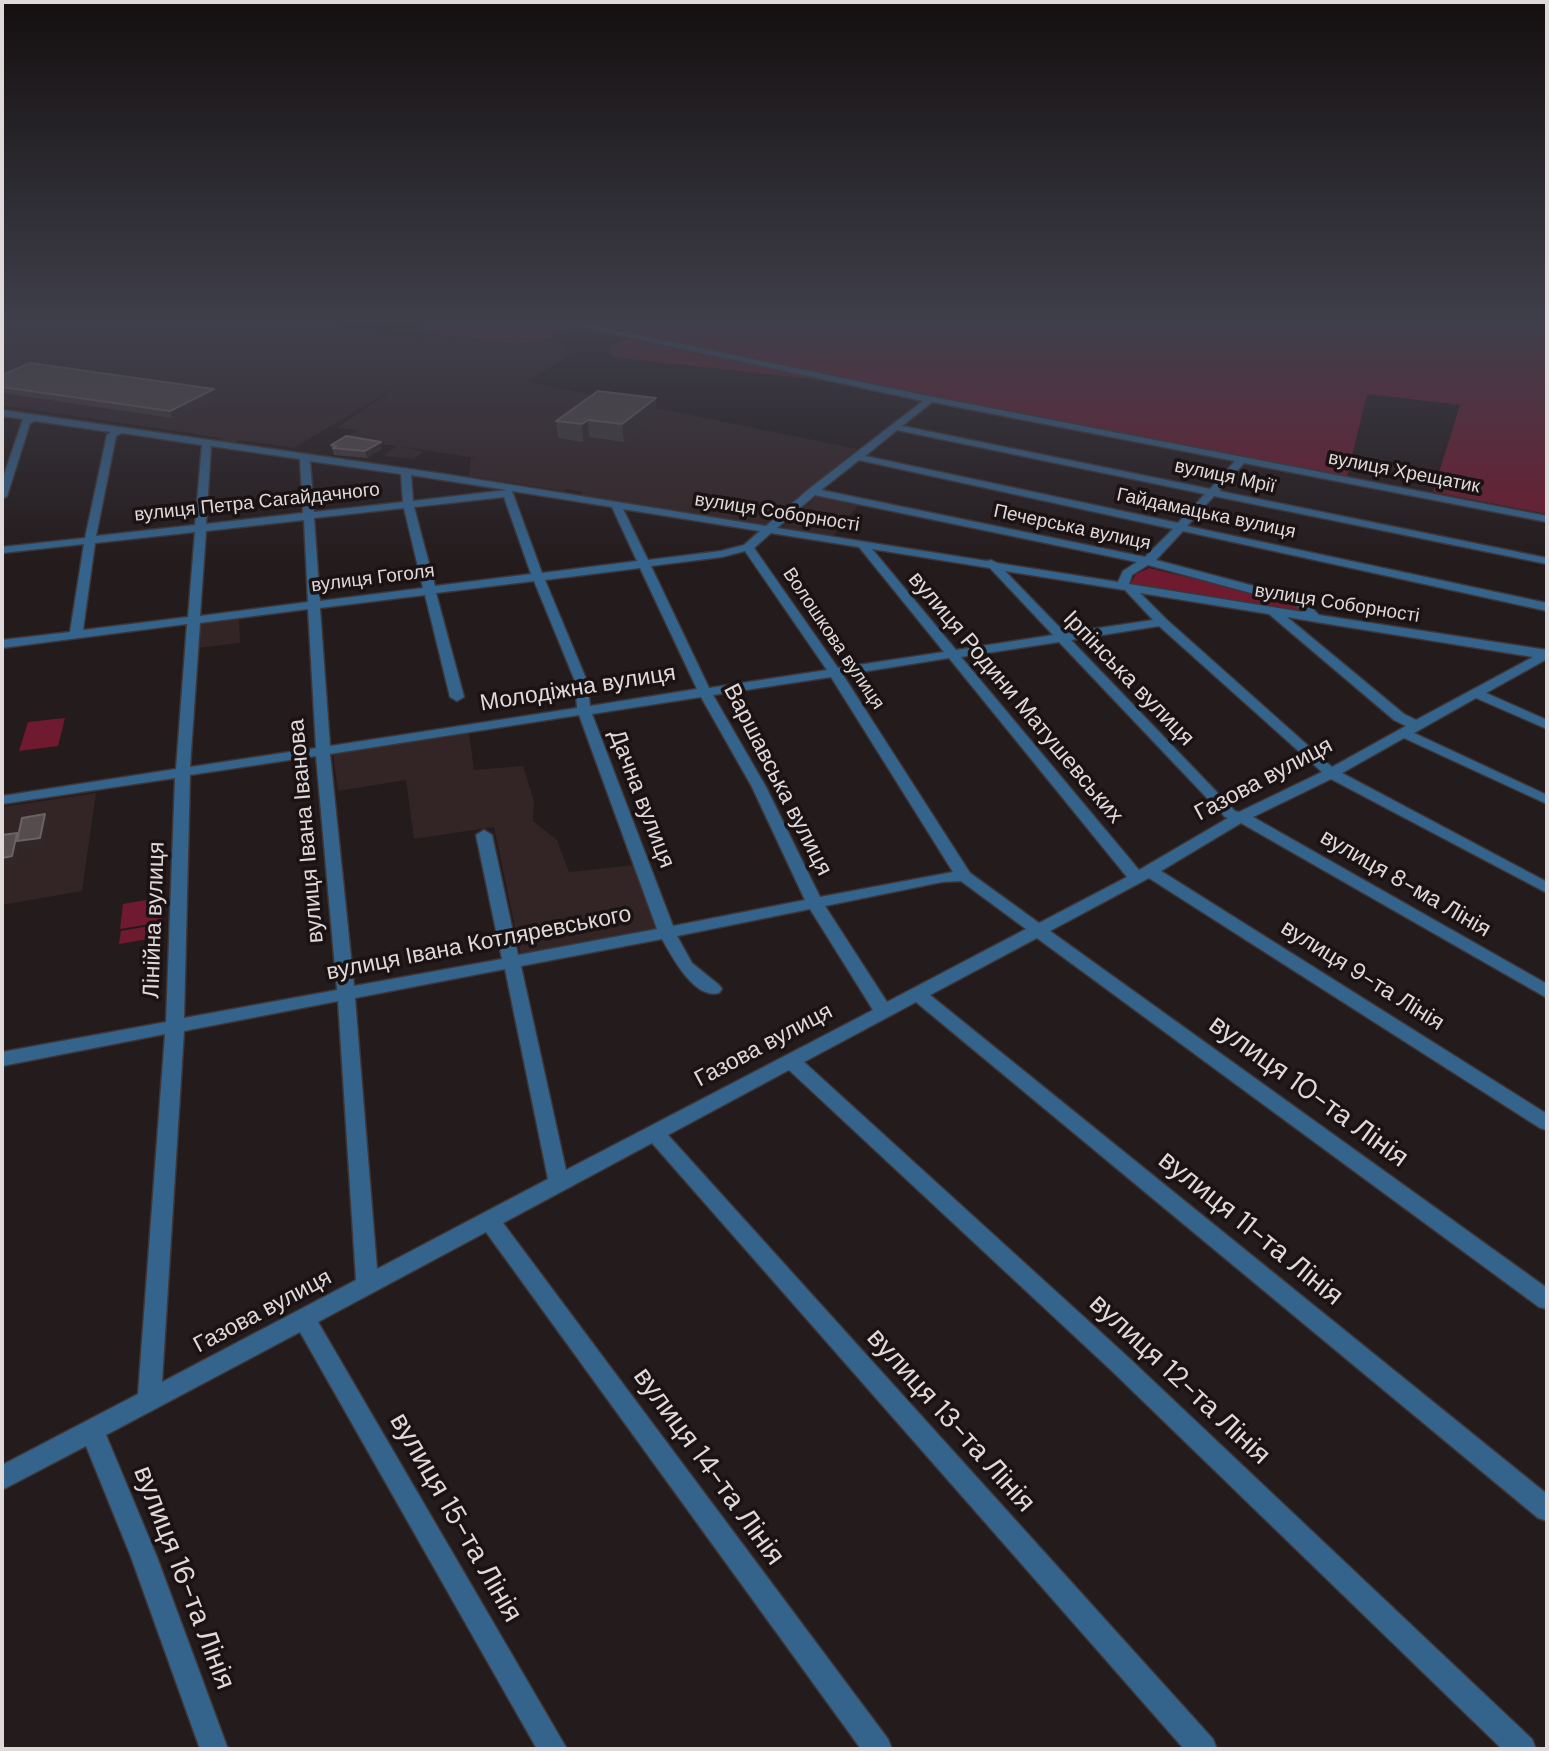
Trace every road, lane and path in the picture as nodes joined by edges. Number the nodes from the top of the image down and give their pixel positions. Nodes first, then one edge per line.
1 (928, 402) edge
2 (945, 402) edge
3 (2, 413) edge
4 (33, 418) junction
5 (895, 427) junction
6 (121, 430) junction
7 (207, 442) junction
8 (305, 457) junction
9 (858, 457) junction
10 (1242, 460) junction
11 (407, 472) junction
12 (511, 491) junction
13 (813, 491) junction
14 (1212, 492) junction
15 (2, 496) edge
16 (408, 504) junction
17 (615, 505) junction
18 (307, 514) junction
19 (1547, 519) edge
20 (201, 526) junction
21 (1182, 527) junction
22 (767, 529) junction
23 (90, 539) junction
24 (862, 544) junction
25 (748, 547) junction
26 (2, 550) edge
27 (1547, 561) edge
28 (645, 562) junction
29 (1147, 562) junction
30 (991, 564) junction
31 (538, 577) junction
32 (1125, 587) junction
33 (431, 591) junction
34 (316, 605) junction
35 (1547, 607) edge
36 (1273, 611) junction
37 (1316, 618) junction
38 (194, 621) junction
39 (1162, 622) junction
40 (76, 634) junction
41 (1059, 638) junction
42 (2, 644) edge
43 (950, 654) junction
44 (1547, 655) edge
45 (835, 672) junction
46 (705, 692) junction
47 (1475, 693) junction
48 (457, 696) dead end
49 (584, 711) junction
50 (1547, 725) edge
51 (1410, 729) junction
52 (323, 752) junction
53 (183, 772) junction
54 (1331, 773) junction
55 (2, 800) edge
56 (1547, 800) edge
57 (1239, 818) junction
58 (484, 835) dead end
59 (1143, 874) junction
60 (964, 876) junction
61 (1547, 888) edge
62 (814, 902) junction
63 (1036, 929) junction
64 (667, 933) junction
65 (512, 962) junction
66 (713, 989) dead end
67 (1547, 992) edge
68 (916, 993) junction
69 (346, 994) junction
70 (883, 1011) junction
71 (175, 1026) junction
72 (2, 1059) edge
73 (790, 1060) junction
74 (1547, 1123) edge
75 (654, 1132) junction
76 (559, 1182) junction
77 (489, 1220) junction
78 (367, 1284) junction
79 (1547, 1300) edge
80 (304, 1318) junction
81 (149, 1400) junction
82 (92, 1430) junction
83 (2, 1478) edge
84 (1547, 1509) edge
85 (214, 1749) edge
86 (552, 1749) edge
87 (878, 1749) edge
88 (1203, 1749) edge
89 (1522, 1749) edge

1 - 5 street
2 - 10 street, вулиця Хрещатик
3 - 4 street, вулиця Соборності
4 - 6 street, вулиця Соборності
4 - 15 street
5 - 9 street
5 - 14 street, вулиця Мрії
6 - 7 street, вулиця Соборності
6 - 23 street
7 - 8 street, вулиця Соборності
7 - 20 street, Лінійна вулиця
8 - 11 street, вулиця Соборності
8 - 18 street, вулиця Івана Іванова
9 - 13 street
9 - 21 street, Гайдамацька вулиця
10 - 14 street
10 - 19 street, вулиця Хрещатик
11 - 12 street, вулиця Соборності
11 - 16 street
12 - 16 street, вулиця Петра Сагайдачного
12 - 17 street, вулиця Соборності
12 - 31 street, Дачна вулиця
13 - 22 street
13 - 29 street, Печерська вулиця
14 - 21 street
14 - 27 street, вулиця Мрії
16 - 18 street, вулиця Петра Сагайдачного
16 - 33 street
17 - 22 street, вулиця Соборності
17 - 28 street, Варшавська вулиця
18 - 20 street, вулиця Петра Сагайдачного
18 - 34 street, вулиця Івана Іванова
20 - 23 street, вулиця Петра Сагайдачного
20 - 38 street, Лінійна вулиця
21 - 29 street
21 - 35 street, Гайдамацька вулиця
22 - 24 street, вулиця Соборності
22 - 25 street
23 - 26 street, вулиця Петра Сагайдачного
23 - 40 street
24 - 30 street, вулиця Соборності
24 - 43 street, вулиця Родини Матушевських
25 - 28 street, вулиця Гоголя
25 - 45 street, Волошкова вулиця
28 - 31 street, вулиця Гоголя
28 - 46 street, Варшавська вулиця
29 - 32 street
29 - 37 street, Печерська вулиця
30 - 32 street, вулиця Соборності
30 - 41 street, Ірпінська вулиця
31 - 33 street, вулиця Гоголя
31 - 49 street, Дачна вулиця
32 - 36 street, вулиця Соборності
32 - 39 street
33 - 34 street, вулиця Гоголя
33 - 48 street
34 - 38 street, вулиця Гоголя
34 - 52 street, вулиця Івана Іванова
36 - 37 street, вулиця Соборності
36 - 51 street
37 - 44 street, вулиця Соборності
38 - 40 street, вулиця Гоголя
38 - 53 street, Лінійна вулиця
39 - 41 street, Молодіжна вулиця
39 - 54 street
40 - 42 street, вулиця Гоголя
41 - 43 street, Молодіжна вулиця
41 - 57 street, Ірпінська вулиця
43 - 45 street, Молодіжна вулиця
43 - 59 street, вулиця Родини Матушевських
44 - 47 street, Газова вулиця
45 - 46 street, Молодіжна вулиця
45 - 60 street, Волошкова вулиця
46 - 49 street, Молодіжна вулиця
46 - 62 street, Варшавська вулиця
47 - 50 street
47 - 51 street, Газова вулиця
49 - 52 street, Молодіжна вулиця
49 - 64 street, Дачна вулиця
51 - 54 street, Газова вулиця
51 - 56 street
52 - 53 street, Молодіжна вулиця
52 - 69 street, вулиця Івана Іванова
53 - 55 street, Молодіжна вулиця
53 - 71 street, Лінійна вулиця
54 - 57 street, Газова вулиця
54 - 61 street
57 - 59 street, Газова вулиця
57 - 67 street, вулиця 8-ма Лінія
58 - 65 street
59 - 63 street, Газова вулиця
59 - 74 street, вулиця 9-та Лінія
60 - 62 street, вулиця Івана Котляревського
60 - 63 street, Волошкова вулиця
62 - 64 street, вулиця Івана Котляревського
62 - 70 street, Варшавська вулиця
63 - 68 street, Газова вулиця
63 - 79 street, вулиця 10-та Лінія
64 - 65 street, вулиця Івана Котляревського
64 - 66 street, Дачна вулиця
65 - 69 street, вулиця Івана Котляревського
65 - 76 street
68 - 70 street, Газова вулиця
68 - 84 street, вулиця 11-та Лінія
69 - 71 street, вулиця Івана Котляревського
69 - 78 street, вулиця Івана Іванова
70 - 73 street, Газова вулиця
71 - 72 street, вулиця Івана Котляревського
71 - 81 street, Лінійна вулиця
73 - 75 street, Газова вулиця
73 - 89 street, вулиця 12-та Лінія
75 - 76 street, Газова вулиця
75 - 88 street, вулиця 13-та Лінія
76 - 77 street, Газова вулиця
77 - 78 street, Газова вулиця
77 - 87 street, вулиця 14-та Лінія
78 - 80 street, Газова вулиця
80 - 81 street, Газова вулиця
80 - 86 street, вулиця 15-та Лінія
81 - 82 street, Газова вулиця
82 - 83 street, Газова вулиця
82 - 85 street, вулиця 16-та Лінія

